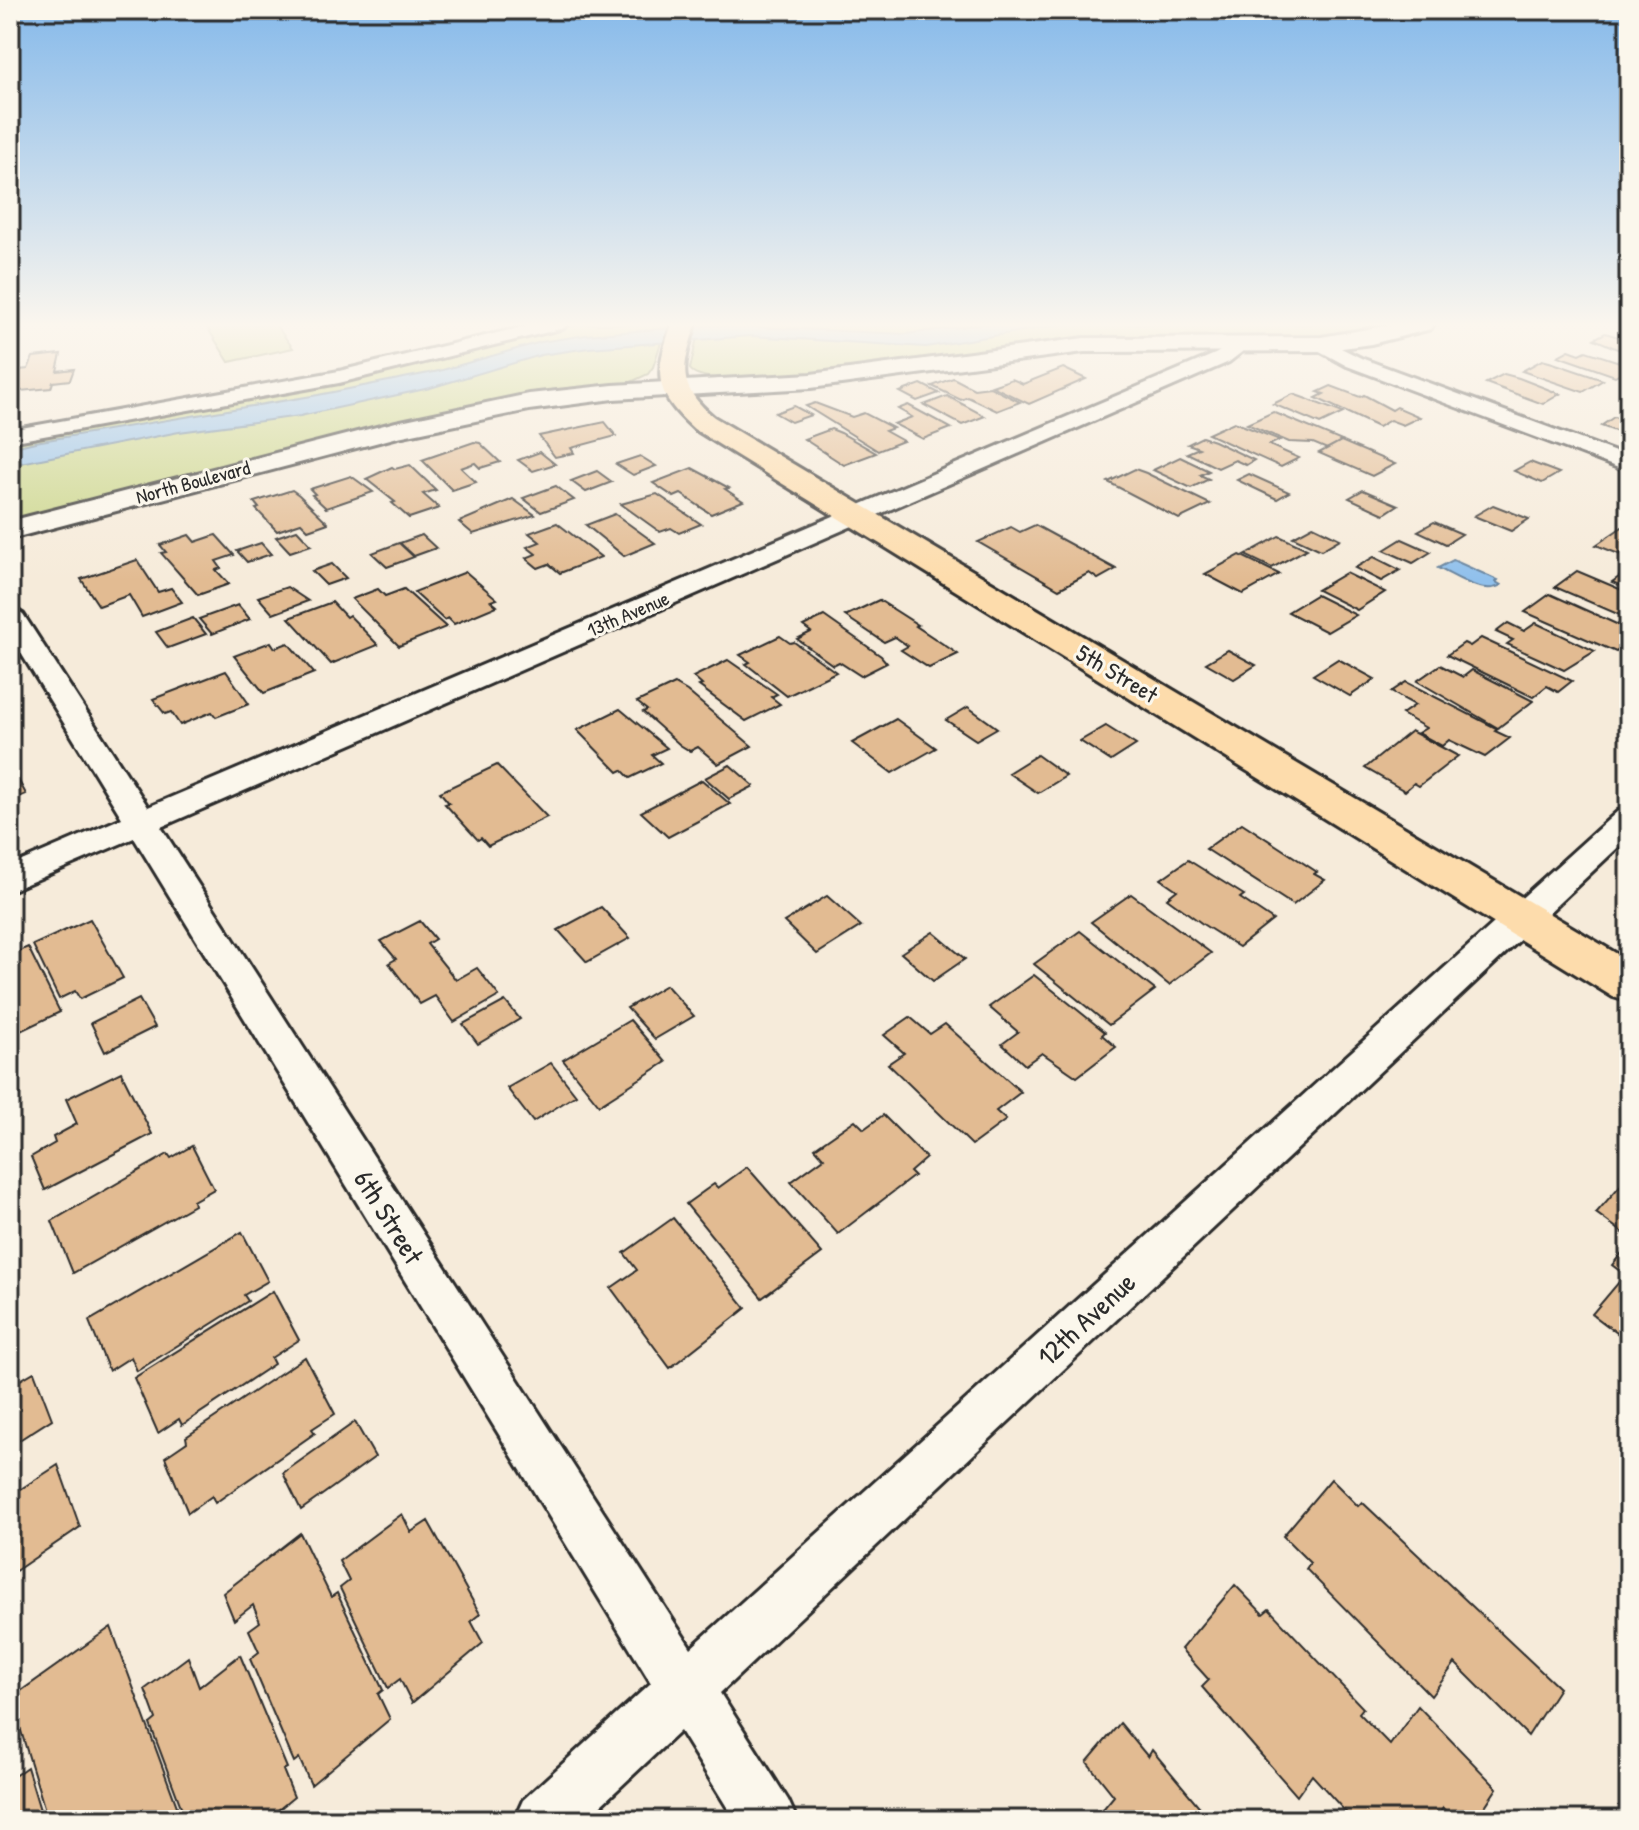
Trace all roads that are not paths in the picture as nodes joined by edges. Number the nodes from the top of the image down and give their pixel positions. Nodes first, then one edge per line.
1 (158, 409) edge
2 (493, 409) edge
3 (687, 409) edge
4 (1103, 409) edge
5 (1481, 409) edge
6 (10, 436) edge
7 (1629, 465) edge
8 (857, 516) junction
9 (10, 530) edge
10 (10, 614) edge
11 (1629, 819) edge
12 (141, 822) junction
13 (10, 879) edge
14 (1521, 918) junction
15 (1629, 984) edge
16 (685, 1687) junction
17 (543, 1820) edge
18 (768, 1820) edge

1 - 6 street
2 - 9 street, North Boulevard
3 - 8 main road, 5th Street
4 - 8 street, 13th Avenue
5 - 7 street
8 - 12 street, 13th Avenue
8 - 14 main road, 5th Street
10 - 12 street, 6th Street
11 - 14 street, 12th Avenue
12 - 13 street, 13th Avenue
12 - 16 street, 6th Street
14 - 15 main road, 5th Street
14 - 16 street, 12th Avenue
16 - 17 street, 12th Avenue
16 - 18 street, 6th Street

